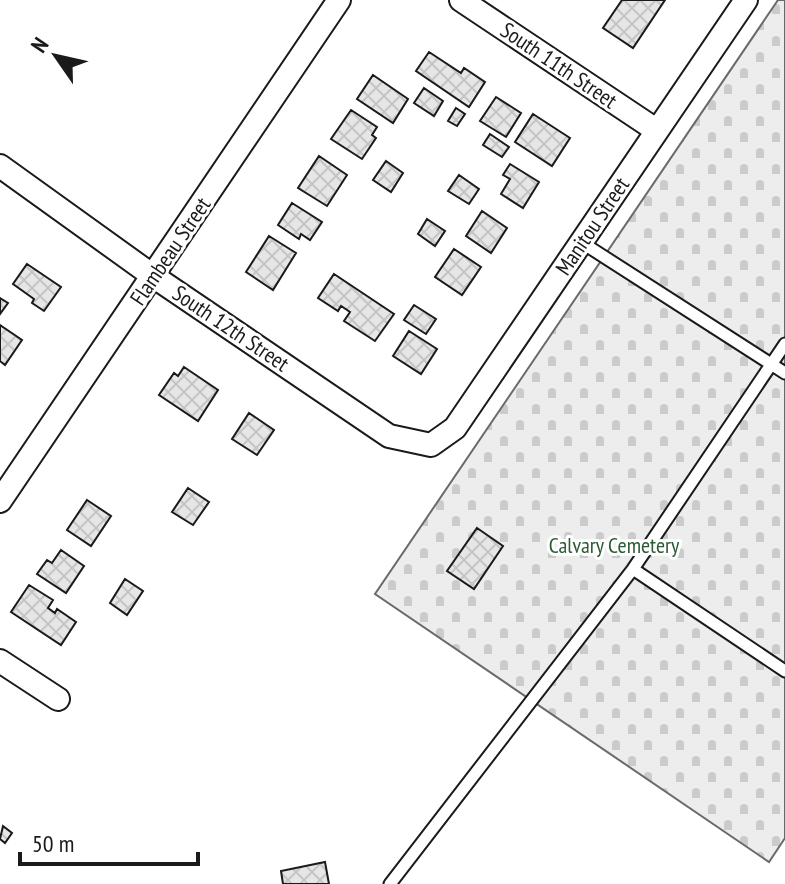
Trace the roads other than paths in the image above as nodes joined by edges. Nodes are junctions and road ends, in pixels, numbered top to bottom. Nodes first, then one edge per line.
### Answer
1 (339, 0) edge
2 (461, 0) edge
3 (746, 0) edge
4 (656, 130) junction
5 (0, 166) edge
6 (581, 242) junction
7 (153, 276) junction
8 (785, 344) edge
9 (772, 364) junction
10 (785, 373) edge
11 (431, 445) joint
12 (0, 501) edge
13 (633, 569) junction
14 (0, 661) edge
15 (785, 671) edge
16 (58, 699) dead end
17 (390, 884) edge

1 - 7 street, Flambeau Street
2 - 4 street, South 11th Street
3 - 4 street, Manitou Street
4 - 6 street, Manitou Street
5 - 7 street, South 12th Street
6 - 9 lane
6 - 11 street, Manitou Street
7 - 11 street, South 12th Street
7 - 12 street, Flambeau Street
8 - 9 lane
9 - 10 lane
9 - 13 lane
13 - 15 lane
13 - 17 lane
14 - 16 street

